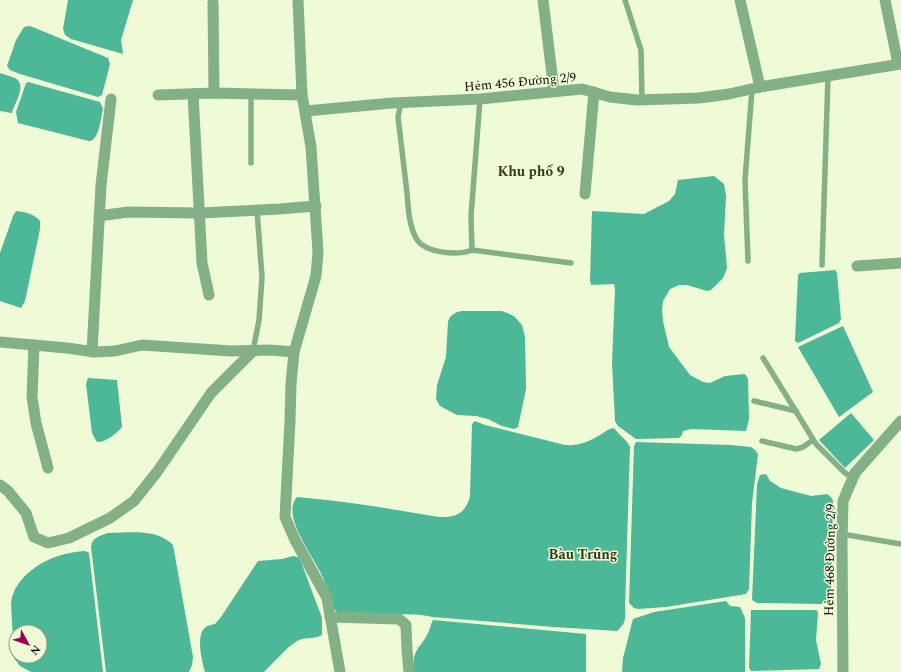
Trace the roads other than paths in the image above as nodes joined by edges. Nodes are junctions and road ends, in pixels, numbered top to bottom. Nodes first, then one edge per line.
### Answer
1 (298, 0) edge
2 (543, 0) edge
3 (625, 0) edge
4 (740, 0) edge
5 (885, 0) edge
6 (213, 3) dead end
7 (899, 64) edge
8 (828, 76) junction
9 (756, 88) junction
10 (554, 91) junction
11 (594, 92) junction
12 (214, 93) junction
13 (193, 94) junction
14 (251, 94) junction
15 (158, 95) dead end
16 (302, 95) junction
17 (112, 99) dead end
18 (480, 99) junction
19 (642, 100) junction
20 (401, 103) junction
21 (306, 111) junction
22 (251, 163) dead end
23 (585, 194) dead end
24 (316, 206) junction
25 (257, 210) junction
26 (200, 213) junction
27 (99, 216) junction
28 (472, 250) junction
29 (748, 261) dead end
30 (571, 263) dead end
31 (901, 263) edge
32 (822, 265) dead end
33 (857, 266) dead end
34 (209, 295) dead end
35 (0, 342) edge
36 (34, 345) junction
37 (253, 350) junction
38 (92, 352) junction
39 (294, 352) junction
40 (763, 358) dead end
41 (754, 401) dead end
42 (796, 411) junction
43 (901, 421) edge
44 (813, 440) junction
45 (762, 441) dead end
46 (48, 468) dead end
47 (852, 478) junction
48 (0, 485) edge
49 (842, 534) junction
50 (901, 544) edge
51 (330, 617) junction
52 (340, 672) edge
53 (409, 672) edge
54 (843, 672) edge

1 - 16 street
2 - 10 street
3 - 19 lane
4 - 9 street
5 - 7 street
6 - 12 street
7 - 8 street, Hẻm 456 Đường 2/9
8 - 9 street, Hẻm 456 Đường 2/9
8 - 32 lane
9 - 19 street, Hẻm 456 Đường 2/9
9 - 29 lane
10 - 11 street, Hẻm 456 Đường 2/9
10 - 18 street, Hẻm 456 Đường 2/9
11 - 19 street, Hẻm 456 Đường 2/9
11 - 23 street
12 - 13 street
12 - 14 street
13 - 15 street
13 - 26 street
14 - 16 street
14 - 22 lane
16 - 21 street
17 - 27 street
18 - 20 street, Hẻm 456 Đường 2/9
18 - 28 lane
20 - 21 street, Hẻm 456 Đường 2/9
20 - 28 lane
21 - 24 street
24 - 25 street
24 - 39 street
25 - 26 street
25 - 37 lane
26 - 27 street
26 - 34 street
27 - 38 street
28 - 30 lane
31 - 33 street
35 - 36 street
36 - 38 street
36 - 46 street
37 - 38 street
37 - 39 street
37 - 48 street
39 - 51 street
40 - 42 lane
41 - 42 lane
42 - 44 lane
43 - 47 street, Hẻm 468 Đường 2/9
44 - 45 lane
44 - 47 lane
47 - 49 street, Hẻm 468 Đường 2/9
49 - 50 lane
49 - 54 street, Hẻm 468 Đường 2/9
51 - 52 street
51 - 53 street

